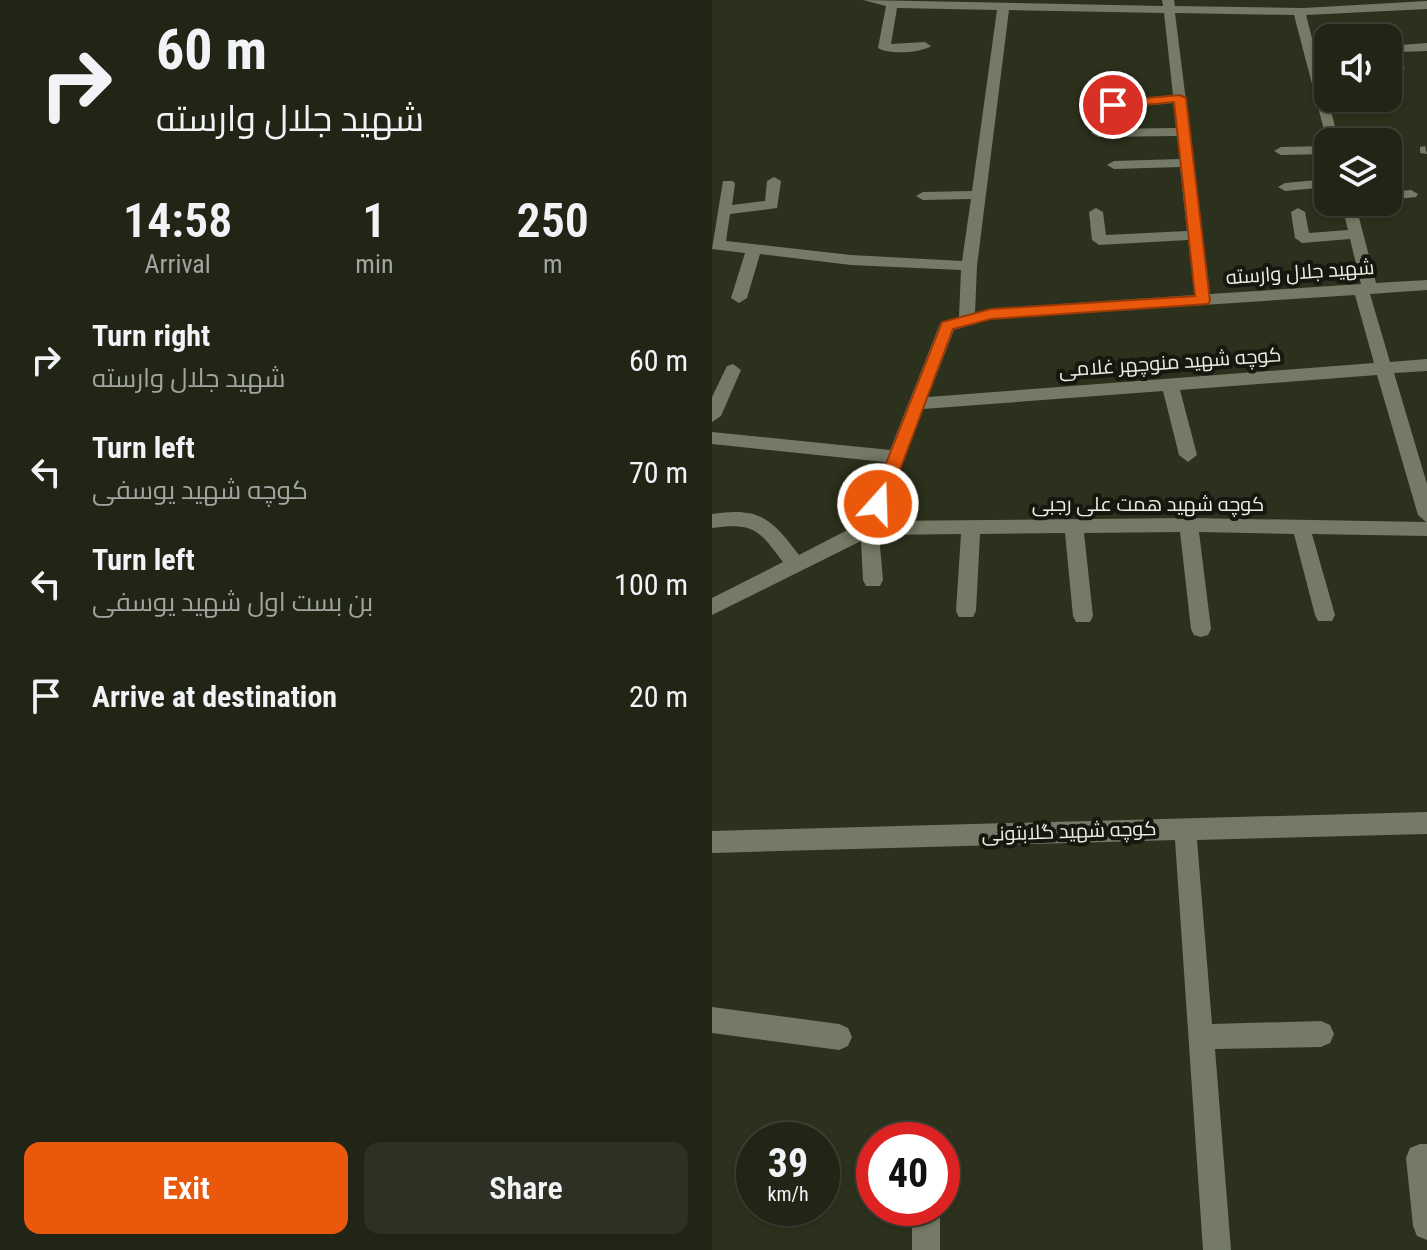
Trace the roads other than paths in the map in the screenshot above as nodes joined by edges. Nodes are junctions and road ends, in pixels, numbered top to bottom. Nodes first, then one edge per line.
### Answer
1 (869, 0) edge
2 (892, 4) junction
3 (1169, 5) edge
4 (1426, 6) edge
5 (1003, 7) junction
6 (1299, 12) junction
7 (925, 46) dead end
8 (1427, 47) edge
9 (1402, 48) edge
10 (1180, 98) junction
11 (1113, 105) dead end
12 (1328, 128) edge
13 (1184, 132) junction
14 (1098, 133) dead end
15 (1314, 150) edge
16 (1281, 151) dead end
17 (1187, 163) junction
18 (1114, 165) dead end
19 (774, 181) dead end
20 (728, 184) dead end
21 (1314, 184) edge
22 (1285, 187) dead end
23 (1411, 194) dead end
24 (978, 195) junction
25 (1402, 195) edge
26 (923, 196) dead end
27 (724, 210) junction
28 (1096, 212) dead end
29 (1298, 212) dead end
30 (1352, 216) edge
31 (1356, 234) junction
32 (1195, 235) junction
33 (715, 244) edge
34 (754, 249) junction
35 (969, 266) junction
36 (1427, 285) edge
37 (1366, 289) junction
38 (739, 298) dead end
39 (1203, 301) junction
40 (967, 321) junction
41 (1427, 365) edge
42 (1384, 368) junction
43 (733, 370) dead end
44 (1170, 385) junction
45 (916, 404) junction
46 (712, 416) edge
47 (712, 438) edge
48 (1188, 455) dead end
49 (896, 457) junction
50 (1427, 515) edge
51 (712, 521) edge
52 (1189, 525) junction
53 (1074, 526) junction
54 (971, 527) junction
55 (1301, 527) junction
56 (869, 528) junction
57 (1427, 529) edge
58 (795, 564) junction
59 (873, 580) dead end
60 (712, 607) edge
61 (966, 611) dead end
62 (1325, 615) dead end
63 (1083, 616) dead end
64 (1201, 629) dead end
65 (1427, 823) edge
66 (1185, 828) junction
67 (712, 842) edge
68 (712, 1020) edge
69 (1321, 1034) dead end
70 (839, 1037) dead end
71 (1201, 1037) junction
72 (1427, 1158) edge
73 (926, 1226) edge
74 (1427, 1226) edge
75 (926, 1250) edge
76 (1217, 1250) edge

1 - 2 street
2 - 5 street
2 - 7 street
3 - 5 street
3 - 6 street
3 - 10 street
4 - 6 street
5 - 24 street
6 - 12 street
8 - 9 street
10 - 11 street
10 - 13 street
13 - 14 street
13 - 17 street
15 - 16 street
17 - 18 street
17 - 32 street
19 - 27 street
20 - 27 street
21 - 22 street
23 - 25 street
24 - 26 street
24 - 35 street
27 - 33 street
28 - 32 street
29 - 31 street
30 - 31 street
31 - 37 street
32 - 39 street
33 - 34 street
34 - 35 street
34 - 38 street
35 - 40 street
36 - 37 street, شهید جلال وارسته
37 - 39 street, شهید جلال وارسته
37 - 42 street
39 - 40 street, شهید جلال وارسته
40 - 45 street, شهید جلال وارسته
41 - 42 street, کوچه شهید منوچهر غلامی
42 - 44 street, کوچه شهید منوچهر غلامی
42 - 50 street
43 - 46 street
44 - 45 street, کوچه شهید منوچهر غلامی
44 - 48 street
45 - 49 street, شهید جلال وارسته
47 - 49 street
49 - 56 street, شهید جلال وارسته
51 - 58 street
52 - 53 street, کوچه شهید همت علی رجبی
52 - 55 street, کوچه شهید همت علی رجبی
52 - 64 street
53 - 54 street, کوچه شهید همت علی رجبی
53 - 63 street
54 - 56 street, کوچه شهید همت علی رجبی
54 - 61 street
55 - 57 street, کوچه شهید همت علی رجبی
55 - 62 street
56 - 58 street
56 - 59 street
58 - 60 street
65 - 66 street, کوچه شهید گلابتونی
66 - 67 street, کوچه شهید گلابتونی
66 - 71 street
68 - 70 street
69 - 71 street
71 - 76 street
72 - 74 street
73 - 75 street

